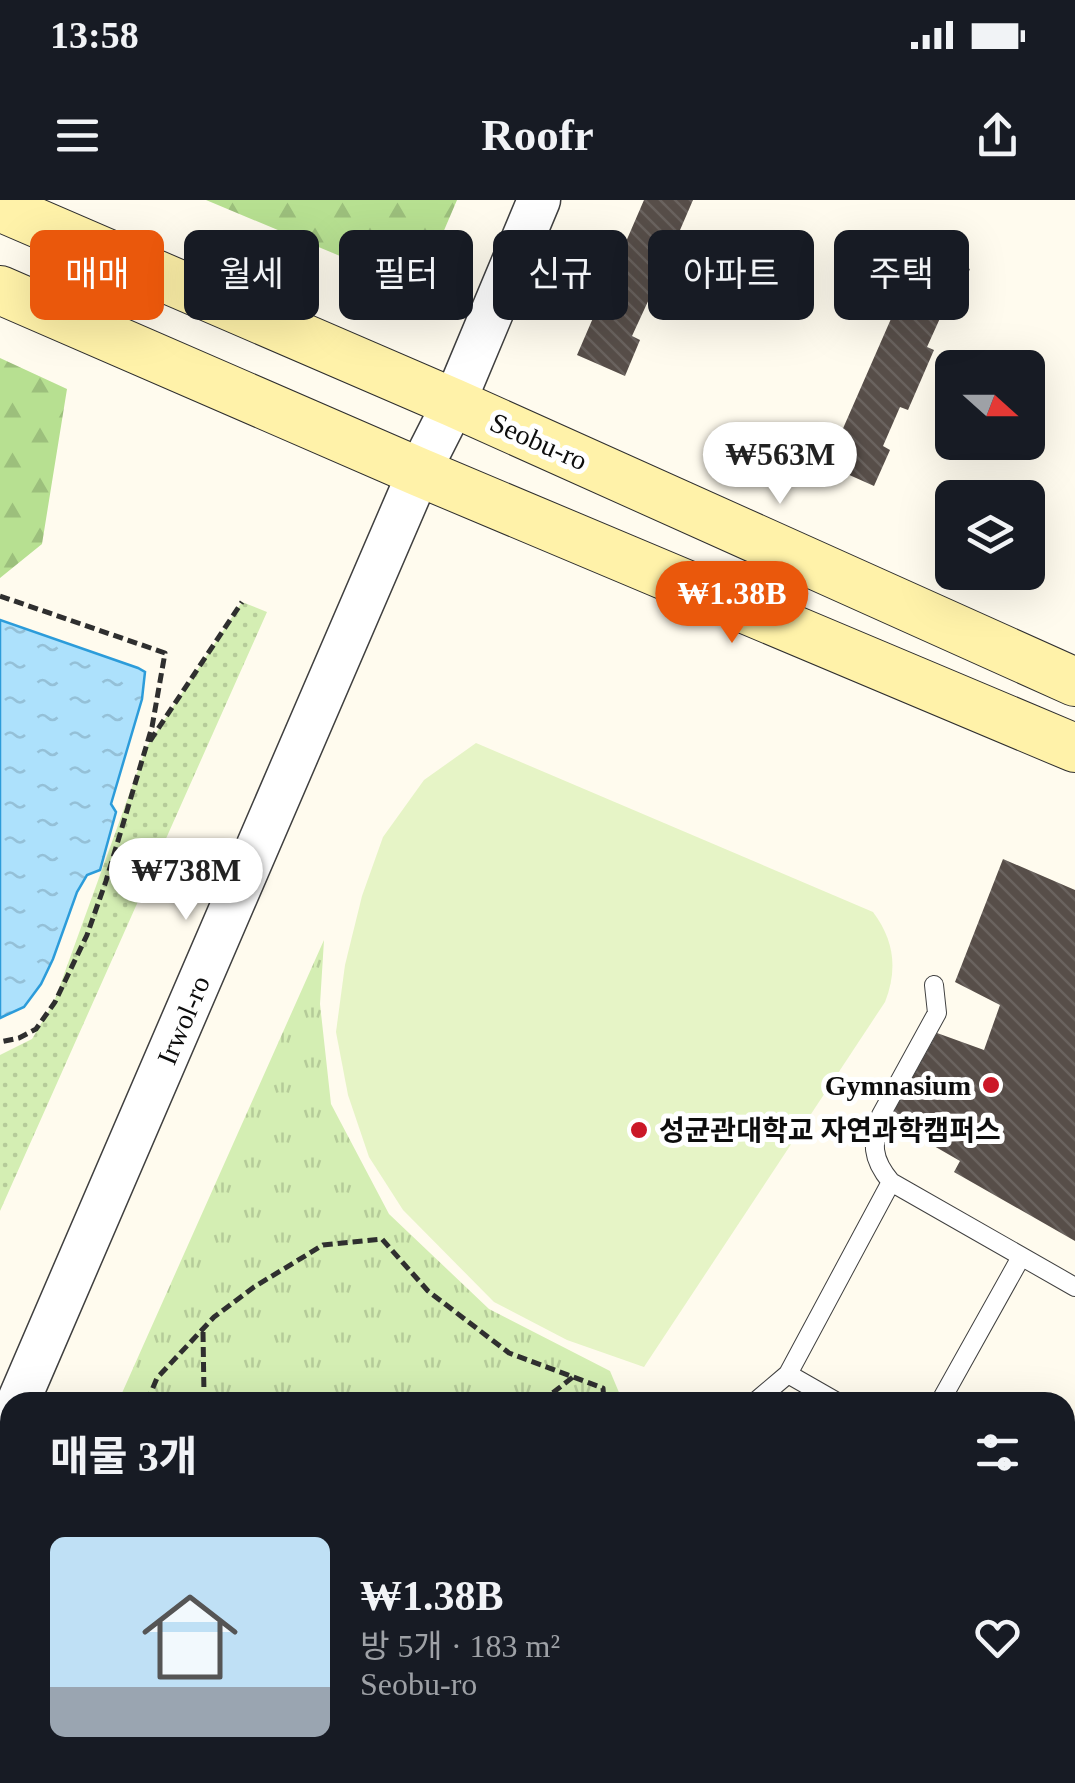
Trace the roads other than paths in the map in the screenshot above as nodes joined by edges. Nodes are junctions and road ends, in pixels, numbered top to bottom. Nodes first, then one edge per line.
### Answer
1 (538, 200) edge
2 (0, 207) edge
3 (0, 290) edge
4 (454, 403) junction
5 (419, 472) junction
6 (1075, 682) edge
7 (1075, 748) edge
8 (934, 985) dead end
9 (891, 1182) junction
10 (1021, 1257) junction
11 (1075, 1287) edge
12 (788, 1374) junction
13 (22, 1392) edge
14 (767, 1392) edge
15 (820, 1392) edge
16 (946, 1392) edge

1 - 4 street, Irwol-ro
2 - 4 main road, Seobu-ro
3 - 5 main road
4 - 5 street, Irwol-ro
4 - 6 main road, Seobu-ro
5 - 7 main road
5 - 13 street, Irwol-ro
8 - 9 lane
9 - 10 lane
9 - 12 lane
10 - 11 lane
10 - 16 lane
12 - 14 lane
12 - 15 lane

